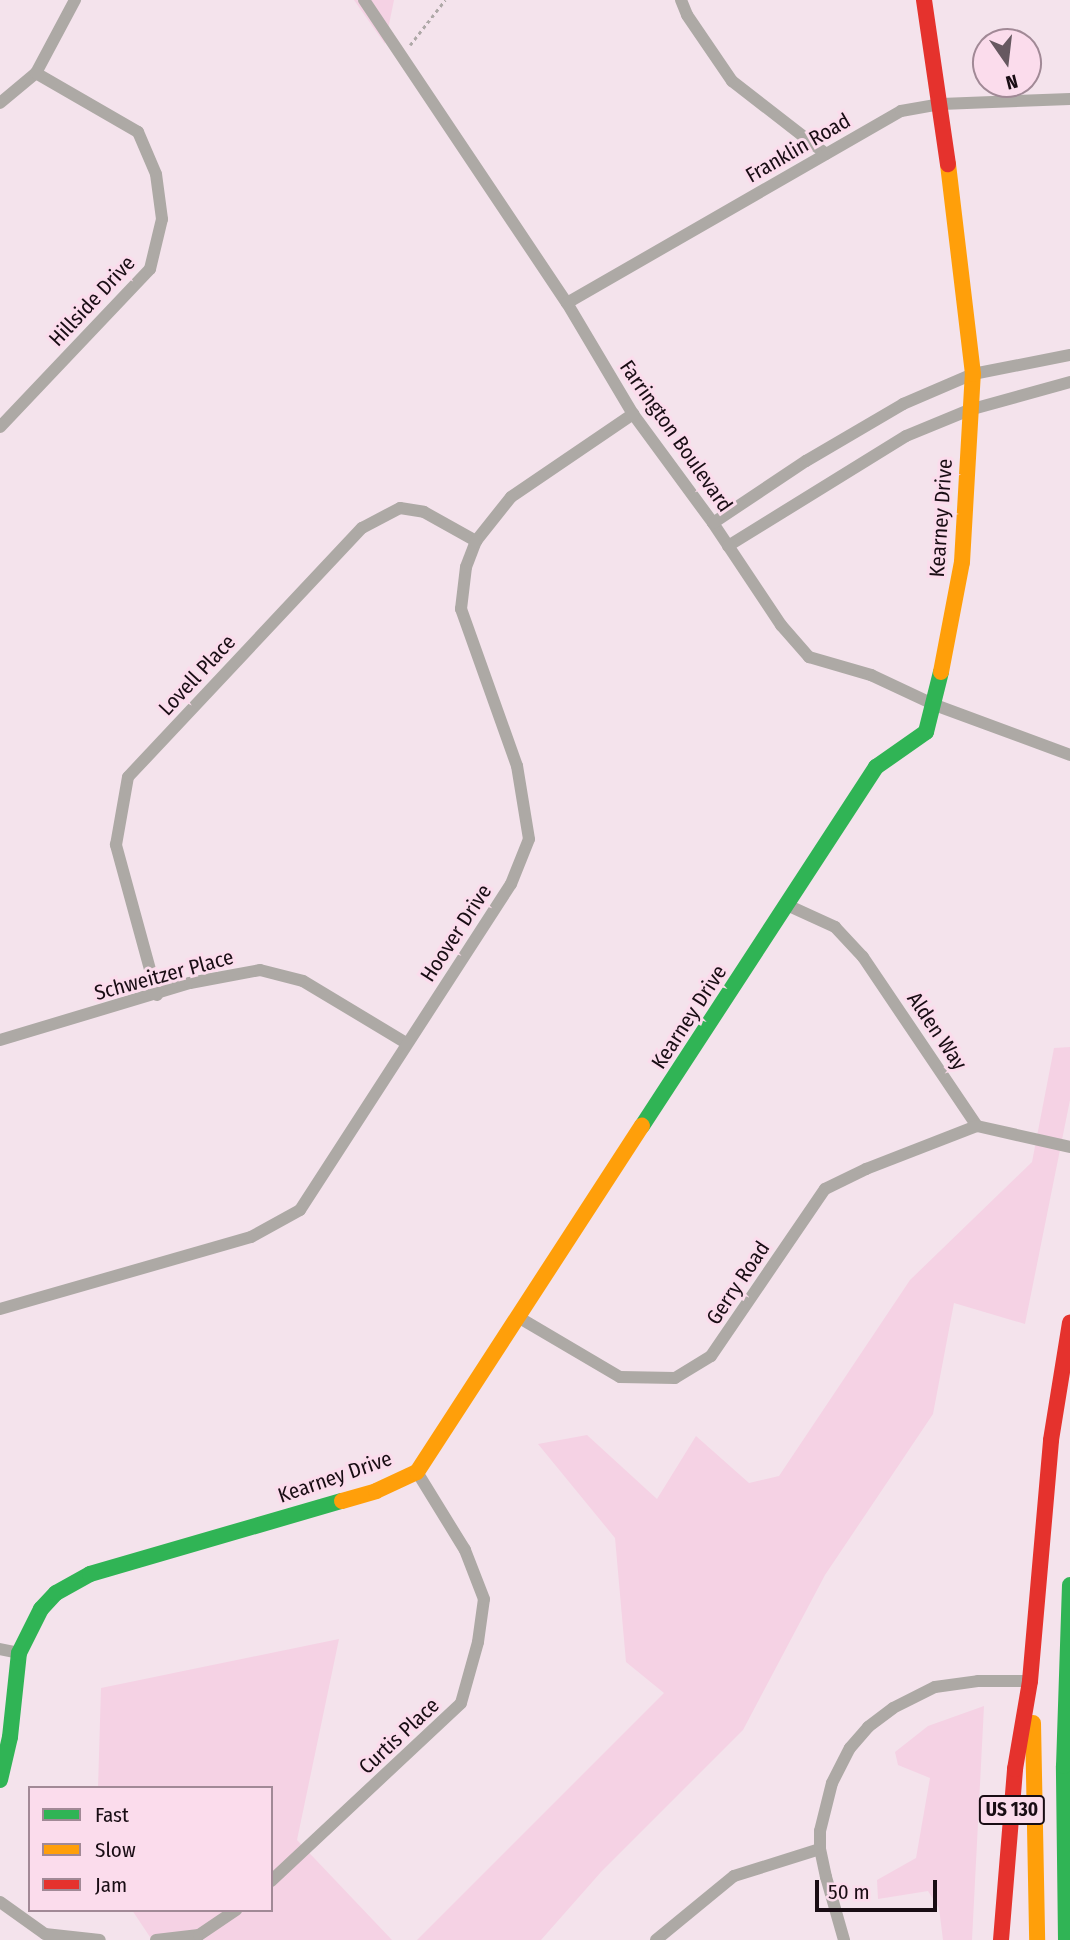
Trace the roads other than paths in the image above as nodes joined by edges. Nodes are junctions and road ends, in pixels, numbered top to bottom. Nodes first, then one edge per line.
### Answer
1 (75, 0) edge
2 (364, 0) edge
3 (681, 0) edge
4 (925, 0) edge
5 (36, 73) junction
6 (1070, 99) edge
7 (0, 103) edge
8 (941, 104) junction
9 (826, 154) junction
10 (567, 303) junction
11 (1070, 355) edge
12 (973, 374) junction
13 (1070, 382) edge
14 (969, 410) junction
15 (633, 414) junction
16 (0, 428) edge
17 (713, 523) junction
18 (476, 541) junction
19 (729, 546) junction
20 (935, 705) junction
21 (1070, 755) edge
22 (788, 905) junction
23 (157, 995) junction
24 (0, 1040) edge
25 (406, 1043) junction
26 (977, 1126) junction
27 (1070, 1147) edge
28 (0, 1309) edge
29 (518, 1317) junction
30 (1070, 1323) edge
31 (416, 1472) junction
32 (1070, 1586) edge
33 (0, 1649) edge
34 (19, 1653) junction
35 (1030, 1681) junction
36 (0, 1780) edge
37 (820, 1849) junction
38 (273, 1879) edge
39 (0, 1902) edge
40 (233, 1912) edge
41 (100, 1940) edge
42 (156, 1940) edge
43 (656, 1940) edge
44 (844, 1940) edge
45 (1001, 1940) edge
46 (1037, 1940) edge
47 (1066, 1940) edge

1 - 5 street
2 - 10 street, Farrington Boulevard
3 - 9 street
4 - 8 main road, Kearney Drive
5 - 7 street
5 - 16 street, Hillside Drive
6 - 8 street, Franklin Road
8 - 9 street, Franklin Road
8 - 12 main road, Kearney Drive
9 - 10 street, Franklin Road
10 - 15 street, Farrington Boulevard
11 - 12 street
12 - 14 main road, Kearney Drive
12 - 17 street
13 - 14 street
14 - 19 street
14 - 20 main road, Kearney Drive
15 - 17 street, Farrington Boulevard
15 - 18 street, Hoover Drive
17 - 19 street, Farrington Boulevard
18 - 23 street, Lovell Place
18 - 25 street, Hoover Drive
19 - 20 street, Farrington Boulevard
20 - 21 street, Farrington Boulevard
20 - 22 main road, Kearney Drive
22 - 26 street, Alden Way
22 - 29 main road, Kearney Drive
23 - 24 street, Schweitzer Place
23 - 25 street, Schweitzer Place
25 - 28 street, Hoover Drive
26 - 27 street
26 - 29 street, Gerry Road
29 - 31 main road, Kearney Drive
30 - 35 main road, US 130
31 - 34 main road, Kearney Drive
31 - 38 street, Curtis Place
32 - 47 main road
33 - 34 street
34 - 36 main road, Kearney Drive
35 - 37 street
35 - 45 main road, US 130
35 - 46 main road
37 - 43 street
37 - 44 street
39 - 41 street
40 - 42 street

